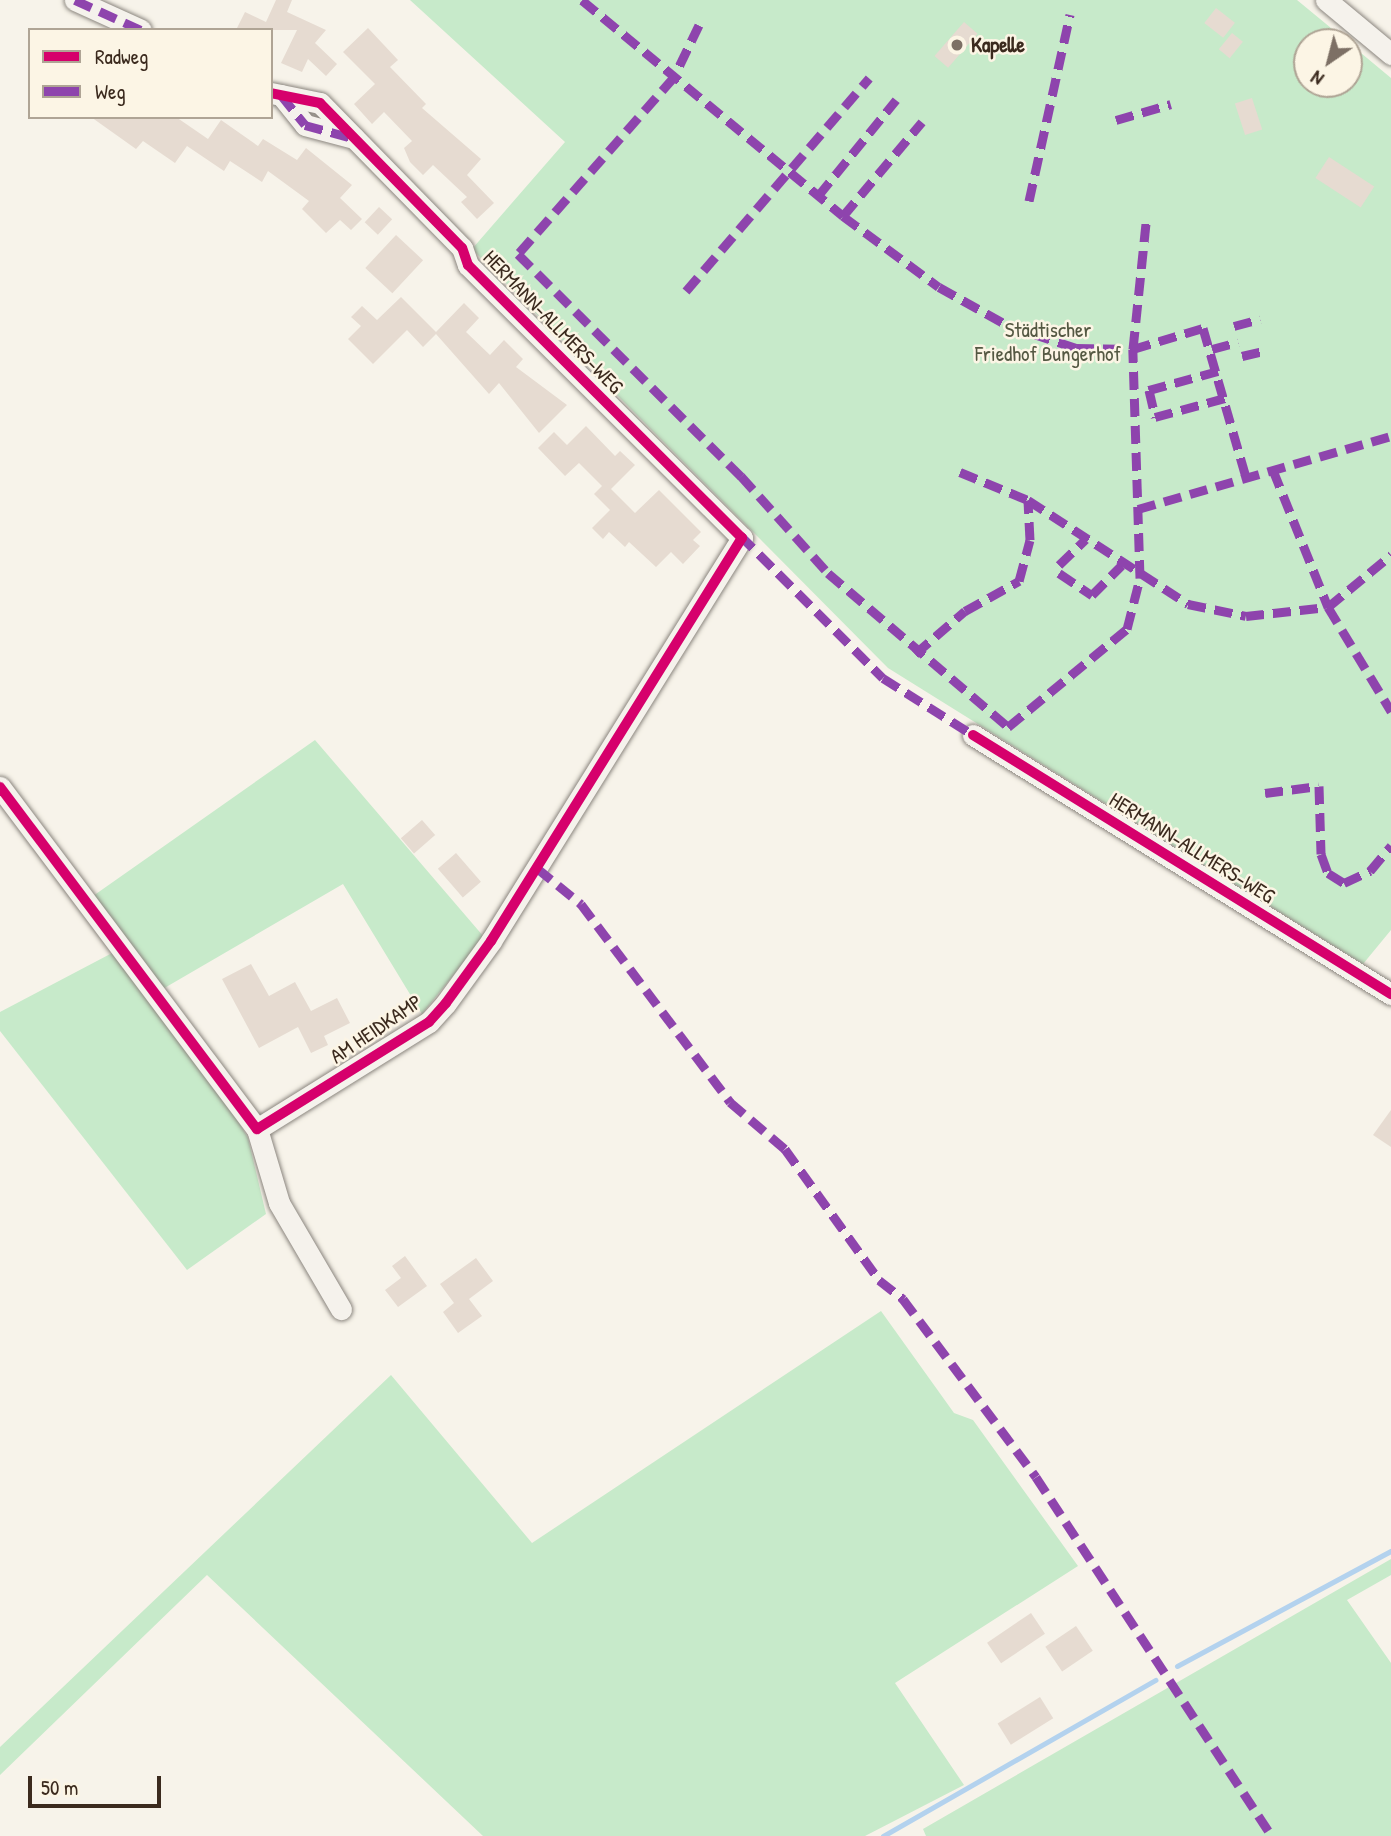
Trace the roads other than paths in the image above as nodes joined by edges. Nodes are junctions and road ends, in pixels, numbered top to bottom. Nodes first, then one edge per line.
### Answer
1 (75, 0) edge
2 (1326, 0) edge
3 (137, 28) edge
4 (1391, 54) edge
5 (276, 94) edge
6 (742, 538) joint
7 (973, 735) dead end
8 (0, 787) edge
9 (1391, 994) edge
10 (257, 1129) junction
11 (341, 1309) dead end

1 - 3 street
2 - 4 street
5 - 6 street, HERMANN-ALLMERS-WEG
6 - 10 street, AM HEIDKAMP
7 - 9 street, HERMANN-ALLMERS-WEG
8 - 10 street
10 - 11 street

